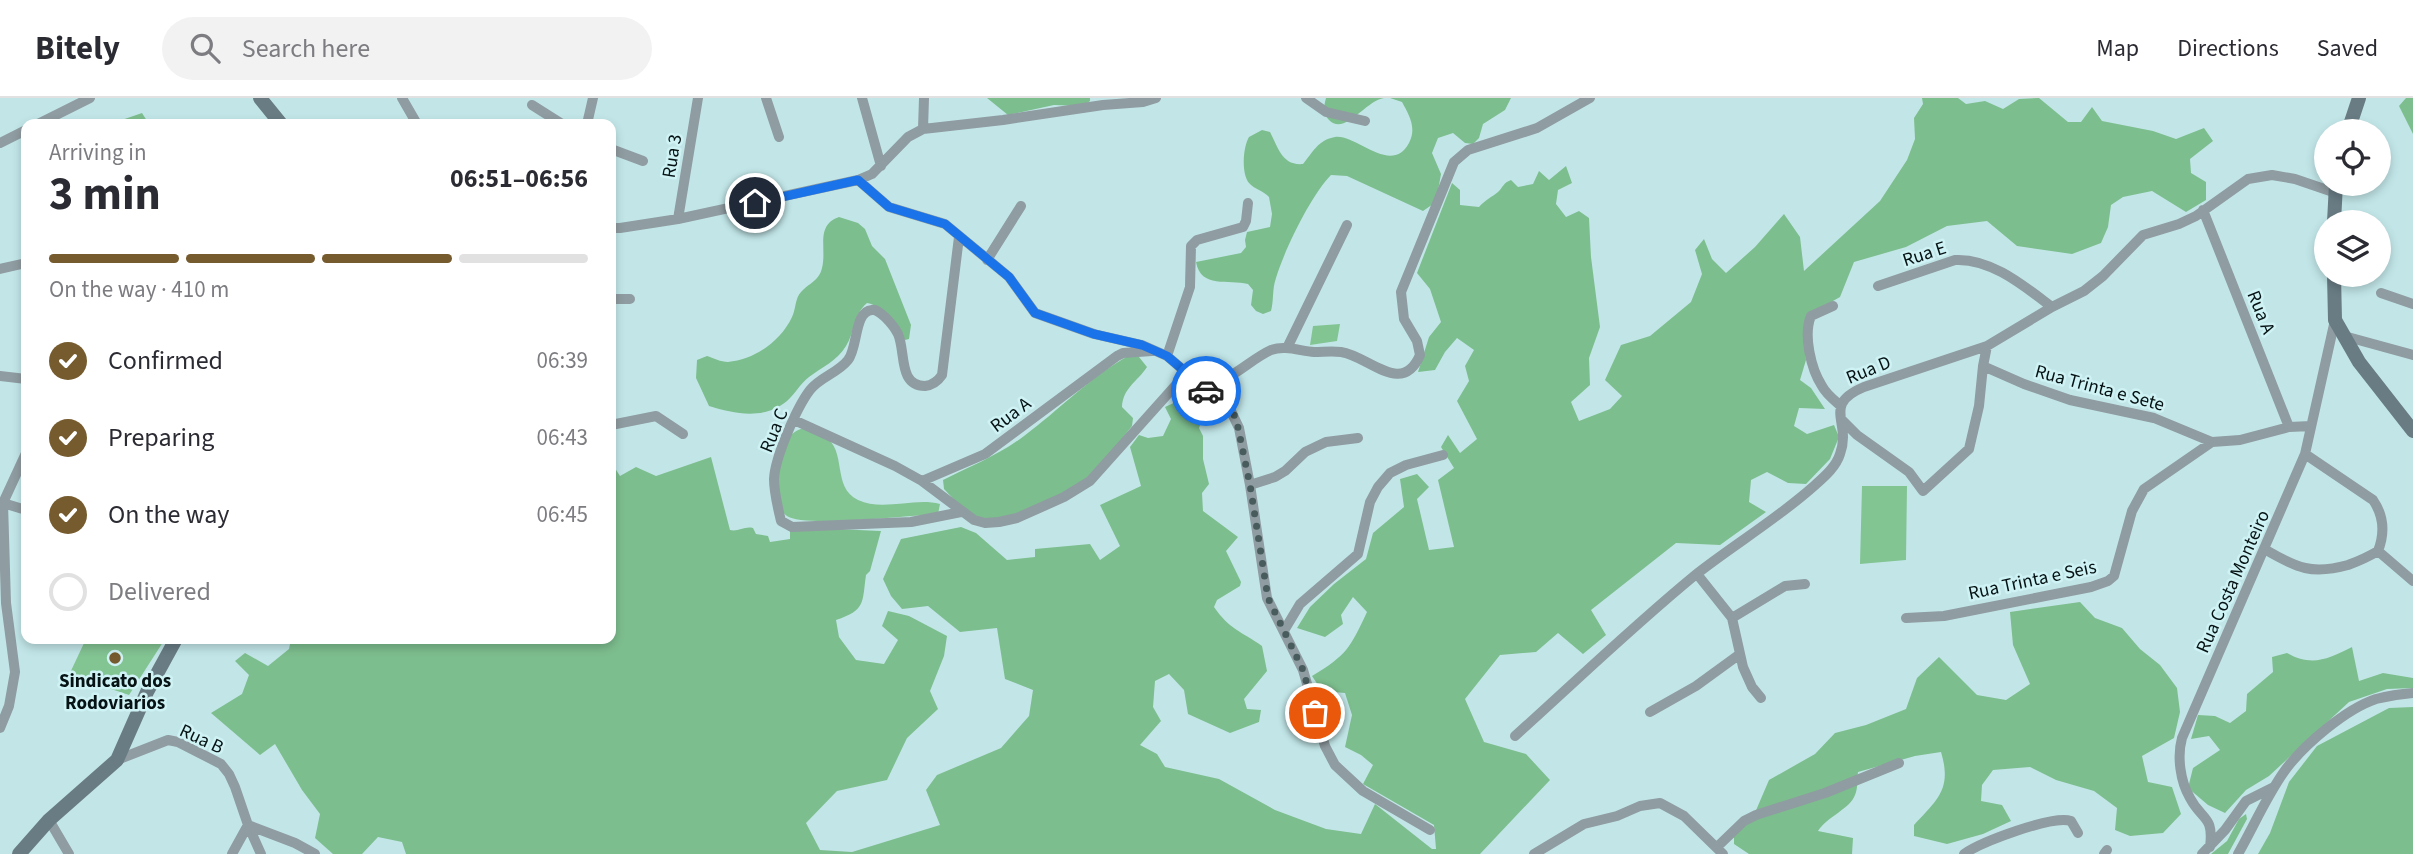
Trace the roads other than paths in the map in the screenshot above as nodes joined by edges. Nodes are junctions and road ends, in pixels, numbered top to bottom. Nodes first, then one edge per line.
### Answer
1 (90, 98) edge
2 (260, 98) edge
3 (402, 98) edge
4 (593, 98) edge
5 (698, 98) edge
6 (766, 98) edge
7 (862, 98) edge
8 (924, 98) edge
9 (1156, 98) edge
10 (1306, 98) edge
11 (1590, 98) edge
12 (2359, 98) edge
13 (1102, 101) edge
14 (532, 106) dead end
15 (48, 119) edge
16 (277, 119) edge
17 (415, 119) edge
18 (554, 119) edge
19 (587, 119) edge
20 (2352, 119) edge
21 (1365, 121) dead end
22 (922, 129) junction
23 (21, 133) edge
24 (779, 137) dead end
25 (0, 144) edge
26 (616, 151) edge
27 (643, 161) dead end
28 (881, 166) junction
29 (858, 180) junction
30 (2314, 183) edge
31 (1248, 203) dead end
32 (1021, 206) dead end
33 (2203, 210) junction
34 (678, 219) junction
35 (1348, 225) dead end
36 (616, 228) edge
37 (959, 237) junction
38 (988, 260) junction
39 (21, 264) edge
40 (0, 269) edge
41 (1878, 286) dead end
42 (2334, 287) edge
43 (2381, 293) dead end
44 (616, 299) edge
45 (630, 299) dead end
46 (2413, 304) edge
47 (1833, 306) dead end
48 (2052, 307) junction
49 (2335, 320) junction
50 (2344, 336) junction
51 (1987, 346) junction
52 (1287, 348) junction
53 (1155, 351) junction
54 (2413, 355) edge
55 (1167, 356) junction
56 (1983, 366) junction
57 (1182, 373) junction
58 (0, 376) edge
59 (21, 378) edge
60 (1841, 406) junction
61 (1841, 419) junction
62 (794, 420) junction
63 (616, 424) edge
64 (2311, 426) junction
65 (2289, 427) junction
66 (2413, 431) edge
67 (683, 434) dead end
68 (1358, 438) dead end
69 (2212, 442) junction
70 (2305, 454) junction
71 (1443, 455) dead end
72 (21, 464) edge
73 (922, 481) junction
74 (1250, 485) junction
75 (3, 503) junction
76 (21, 508) edge
77 (961, 512) junction
78 (2266, 550) junction
79 (2378, 551) junction
80 (1697, 574) junction
81 (2413, 581) edge
82 (1805, 584) dead end
83 (1732, 618) junction
84 (1906, 618) dead end
85 (1285, 629) junction
86 (173, 644) edge
87 (1740, 654) junction
88 (2413, 693) edge
89 (1761, 698) dead end
90 (1650, 712) dead end
91 (0, 728) edge
92 (1514, 736) dead end
93 (117, 760) junction
94 (1899, 763) dead end
95 (2274, 787) junction
96 (49, 820) junction
97 (248, 825) junction
98 (1430, 830) dead end
99 (2078, 833) dead end
100 (2206, 850) edge
101 (1720, 851) edge
102 (1968, 853) edge
103 (19, 854) edge
104 (69, 854) edge
105 (232, 854) edge
106 (261, 854) edge
107 (315, 854) edge
108 (1534, 854) edge
109 (2238, 854) edge

1 - 15 street
2 - 16 street
3 - 17 street
4 - 19 street
5 - 34 street, Rua 3
6 - 24 street
7 - 28 street
8 - 22 street
9 - 13 street
10 - 21 street
11 - 52 street
12 - 20 street
13 - 22 street
14 - 18 street
22 - 28 street
23 - 25 street
26 - 27 street
28 - 29 street
29 - 34 street
29 - 37 street
30 - 33 street, Rua D
31 - 55 street
32 - 38 street
33 - 48 street, Rua D
33 - 65 street, Rua A
34 - 36 street
35 - 52 street
37 - 38 street
37 - 62 street, Rua C
38 - 53 street
39 - 40 street
41 - 48 street, Rua E
42 - 49 street
43 - 46 street
44 - 45 street
47 - 60 street
48 - 51 street, Rua D
49 - 50 street
49 - 64 street, Rua Costa Monteiro
50 - 54 street
50 - 66 street
51 - 56 street
51 - 60 street, Rua D
52 - 57 street
53 - 55 street
53 - 73 street, Rua A
55 - 57 street
56 - 61 street
56 - 69 street, Rua Trinta e Sete
57 - 74 street
57 - 77 street
58 - 59 street
60 - 61 street, Rua D
61 - 80 street, Rua D
62 - 73 street
62 - 77 street, Rua C
63 - 67 street
64 - 65 street, Rua Trinta e Sete
64 - 70 street, Rua Costa Monteiro
65 - 69 street, Rua Trinta e Sete
68 - 74 street
69 - 84 street, Rua Trinta e Seis
70 - 78 street, Rua Costa Monteiro
70 - 79 street
71 - 85 street
72 - 75 street
73 - 77 street
74 - 85 street
75 - 76 street
75 - 91 street
78 - 79 street
78 - 100 street, Rua Costa Monteiro
79 - 81 street
80 - 83 street
80 - 92 street, Rua D
82 - 83 street
83 - 87 street
85 - 98 street
86 - 93 street
87 - 89 street
87 - 90 street
88 - 95 street
93 - 96 street
93 - 97 street, Rua B
94 - 101 street
95 - 100 street
95 - 109 street
96 - 103 street
96 - 104 street
97 - 105 street
97 - 106 street, Rua B
97 - 107 street
99 - 102 street
101 - 108 street

